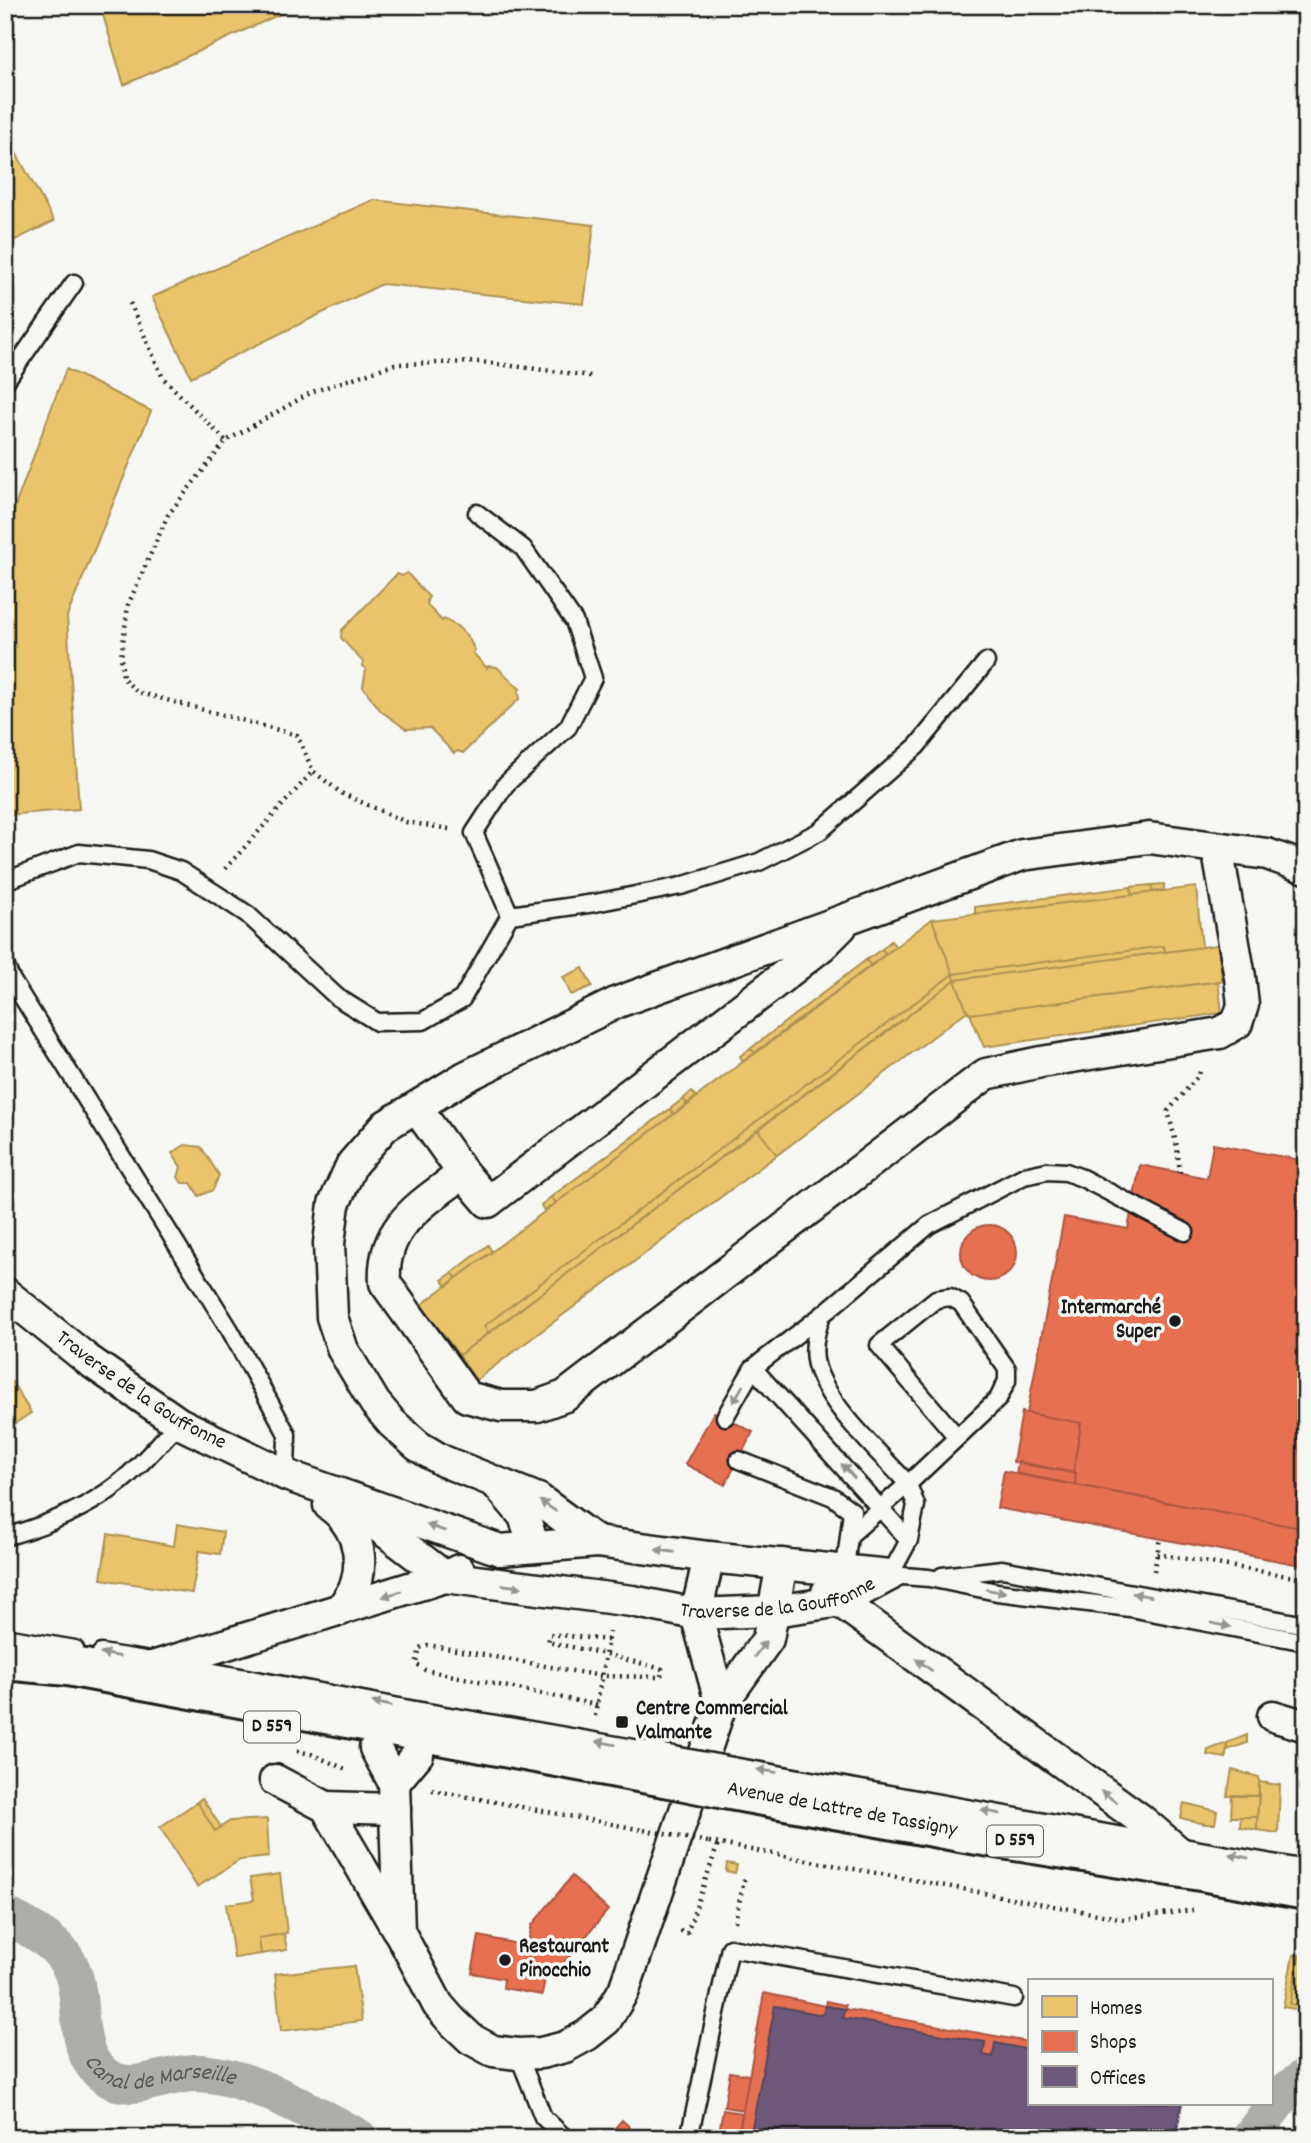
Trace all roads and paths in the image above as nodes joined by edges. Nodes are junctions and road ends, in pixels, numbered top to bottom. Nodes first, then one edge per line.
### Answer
1 (74, 283) dead end
2 (130, 303) dead end
3 (591, 376) dead end
4 (5, 382) edge
5 (226, 442) junction
6 (477, 513) dead end
7 (986, 662) dead end
8 (313, 771) junction
9 (474, 833) junction
10 (1217, 847) junction
11 (238, 856) dead end
12 (1306, 868) edge
13 (5, 881) edge
14 (510, 915) junction
15 (851, 917) junction
16 (5, 965) edge
17 (1199, 1075) dead end
18 (416, 1107) junction
19 (463, 1173) junction
20 (1180, 1173) dead end
21 (1185, 1232) dead end
22 (5, 1293) edge
23 (822, 1315) junction
24 (753, 1368) junction
25 (725, 1417) dead end
26 (179, 1423) junction
27 (957, 1437) junction
28 (738, 1460) dead end
29 (286, 1475) junction
30 (494, 1480) junction
31 (908, 1484) junction
32 (334, 1492) junction
33 (881, 1507) junction
34 (851, 1534) junction
35 (5, 1536) edge
36 (909, 1540) junction
37 (597, 1542) junction
38 (534, 1547) junction
39 (500, 1550) junction
40 (1157, 1555) dead end
41 (709, 1557) junction
42 (782, 1564) junction
43 (845, 1569) junction
44 (890, 1575) junction
45 (444, 1577) junction
46 (929, 1578) junction
47 (1306, 1580) edge
48 (842, 1601) junction
49 (341, 1610) junction
50 (774, 1611) junction
51 (696, 1614) junction
52 (1306, 1625) edge
53 (5, 1637) edge
54 (1306, 1642) edge
55 (605, 1654) junction
56 (164, 1663) junction
57 (122, 1676) junction
58 (601, 1676) junction
59 (720, 1705) junction
60 (1273, 1716) dead end
61 (1306, 1726) edge
62 (375, 1748) junction
63 (418, 1754) junction
64 (545, 1754) junction
65 (669, 1766) junction
66 (729, 1777) junction
67 (275, 1780) dead end
68 (430, 1790) dead end
69 (395, 1796) junction
70 (326, 1807) junction
71 (718, 1844) junction
72 (1171, 1844) junction
73 (1306, 1869) edge
74 (1201, 1871) junction
75 (745, 1875) dead end
76 (1306, 1890) edge
77 (1203, 1909) dead end
78 (399, 1931) junction
79 (687, 1933) dead end
80 (730, 1948) junction
81 (1014, 1998) dead end
82 (517, 2054) junction
83 (565, 2138) edge
84 (689, 2138) edge

1 - 4 lane
2 - 5 path
3 - 5 path
5 - 8 path
6 - 9 lane
7 - 14 lane
8 - 9 path
8 - 11 path
9 - 14 lane
10 - 12 street
10 - 15 street
10 - 19 street
13 - 14 lane
15 - 18 street
15 - 19 street
16 - 29 lane
17 - 20 path
18 - 19 street
18 - 30 street
21 - 23 lane
22 - 26 street, Traverse de la Gouffonne
23 - 24 lane
23 - 31 lane
24 -> 25 lane
33 -> 24 lane
26 - 29 street, Traverse de la Gouffonne
26 - 35 lane
27 - 27 lane
27 - 31 lane
28 - 34 lane
29 - 32 street, Traverse de la Gouffonne
29 - 49 street, Traverse de la Gouffonne
37 -> 30 street
30 - 38 street
31 - 33 lane
31 - 36 lane
39 -> 32 street, Traverse de la Gouffonne
32 - 45 street, Traverse de la Gouffonne
33 - 34 lane
33 - 36 lane
34 - 43 lane
36 - 44 lane
37 - 38 street, Traverse de la Gouffonne
41 -> 37 street, Traverse de la Gouffonne
38 - 39 street, Traverse de la Gouffonne
39 - 45 street
40 - 47 path
41 - 42 street, Traverse de la Gouffonne
41 - 51 street
42 - 43 street, Traverse de la Gouffonne
42 - 48 street
42 - 50 street
43 - 44 street, Traverse de la Gouffonne
44 - 46 lane
44 - 48 street, Traverse de la Gouffonne
45 -> 49 street
45 -> 51 street, Traverse de la Gouffonne
52 -> 46 lane
46 -> 54 lane
48 - 50 street, Traverse de la Gouffonne
72 -> 48 street
49 - 56 street
50 - 51 street, Traverse de la Gouffonne
59 -> 50 street
51 - 59 street
56 -> 53 lane
55 - 55 path
55 - 58 path
55 - 58 path
56 - 57 street
65 -> 56 lane
57 - 62 main road, Avenue de Lattre de Tassigny / D 559
57 - 64 main road, Avenue de Lattre de Tassigny / D 559
58 - 58 path
59 - 82 street
60 - 61 street
62 - 63 main road, Avenue de Lattre de Tassigny / D 559
62 - 69 street
63 - 64 main road, Avenue de Lattre de Tassigny / D 559
63 - 69 street
64 - 65 main road, Avenue de Lattre de Tassigny / D 559
65 - 66 main road, Avenue de Lattre de Tassigny / D 559, bridge
72 -> 66 lane
66 - 74 main road, Avenue de Lattre de Tassigny / D 559
67 - 70 street
68 - 71 path, bridge
69 - 70 street
69 - 78 street
70 - 78 street
71 - 77 path
71 - 79 path
73 -> 72 lane
72 - 74 street
74 - 76 main road, Avenue de Lattre de Tassigny / D 559
75 - 80 path
78 - 82 street
80 - 81 lane
80 - 84 lane
82 - 83 lane

